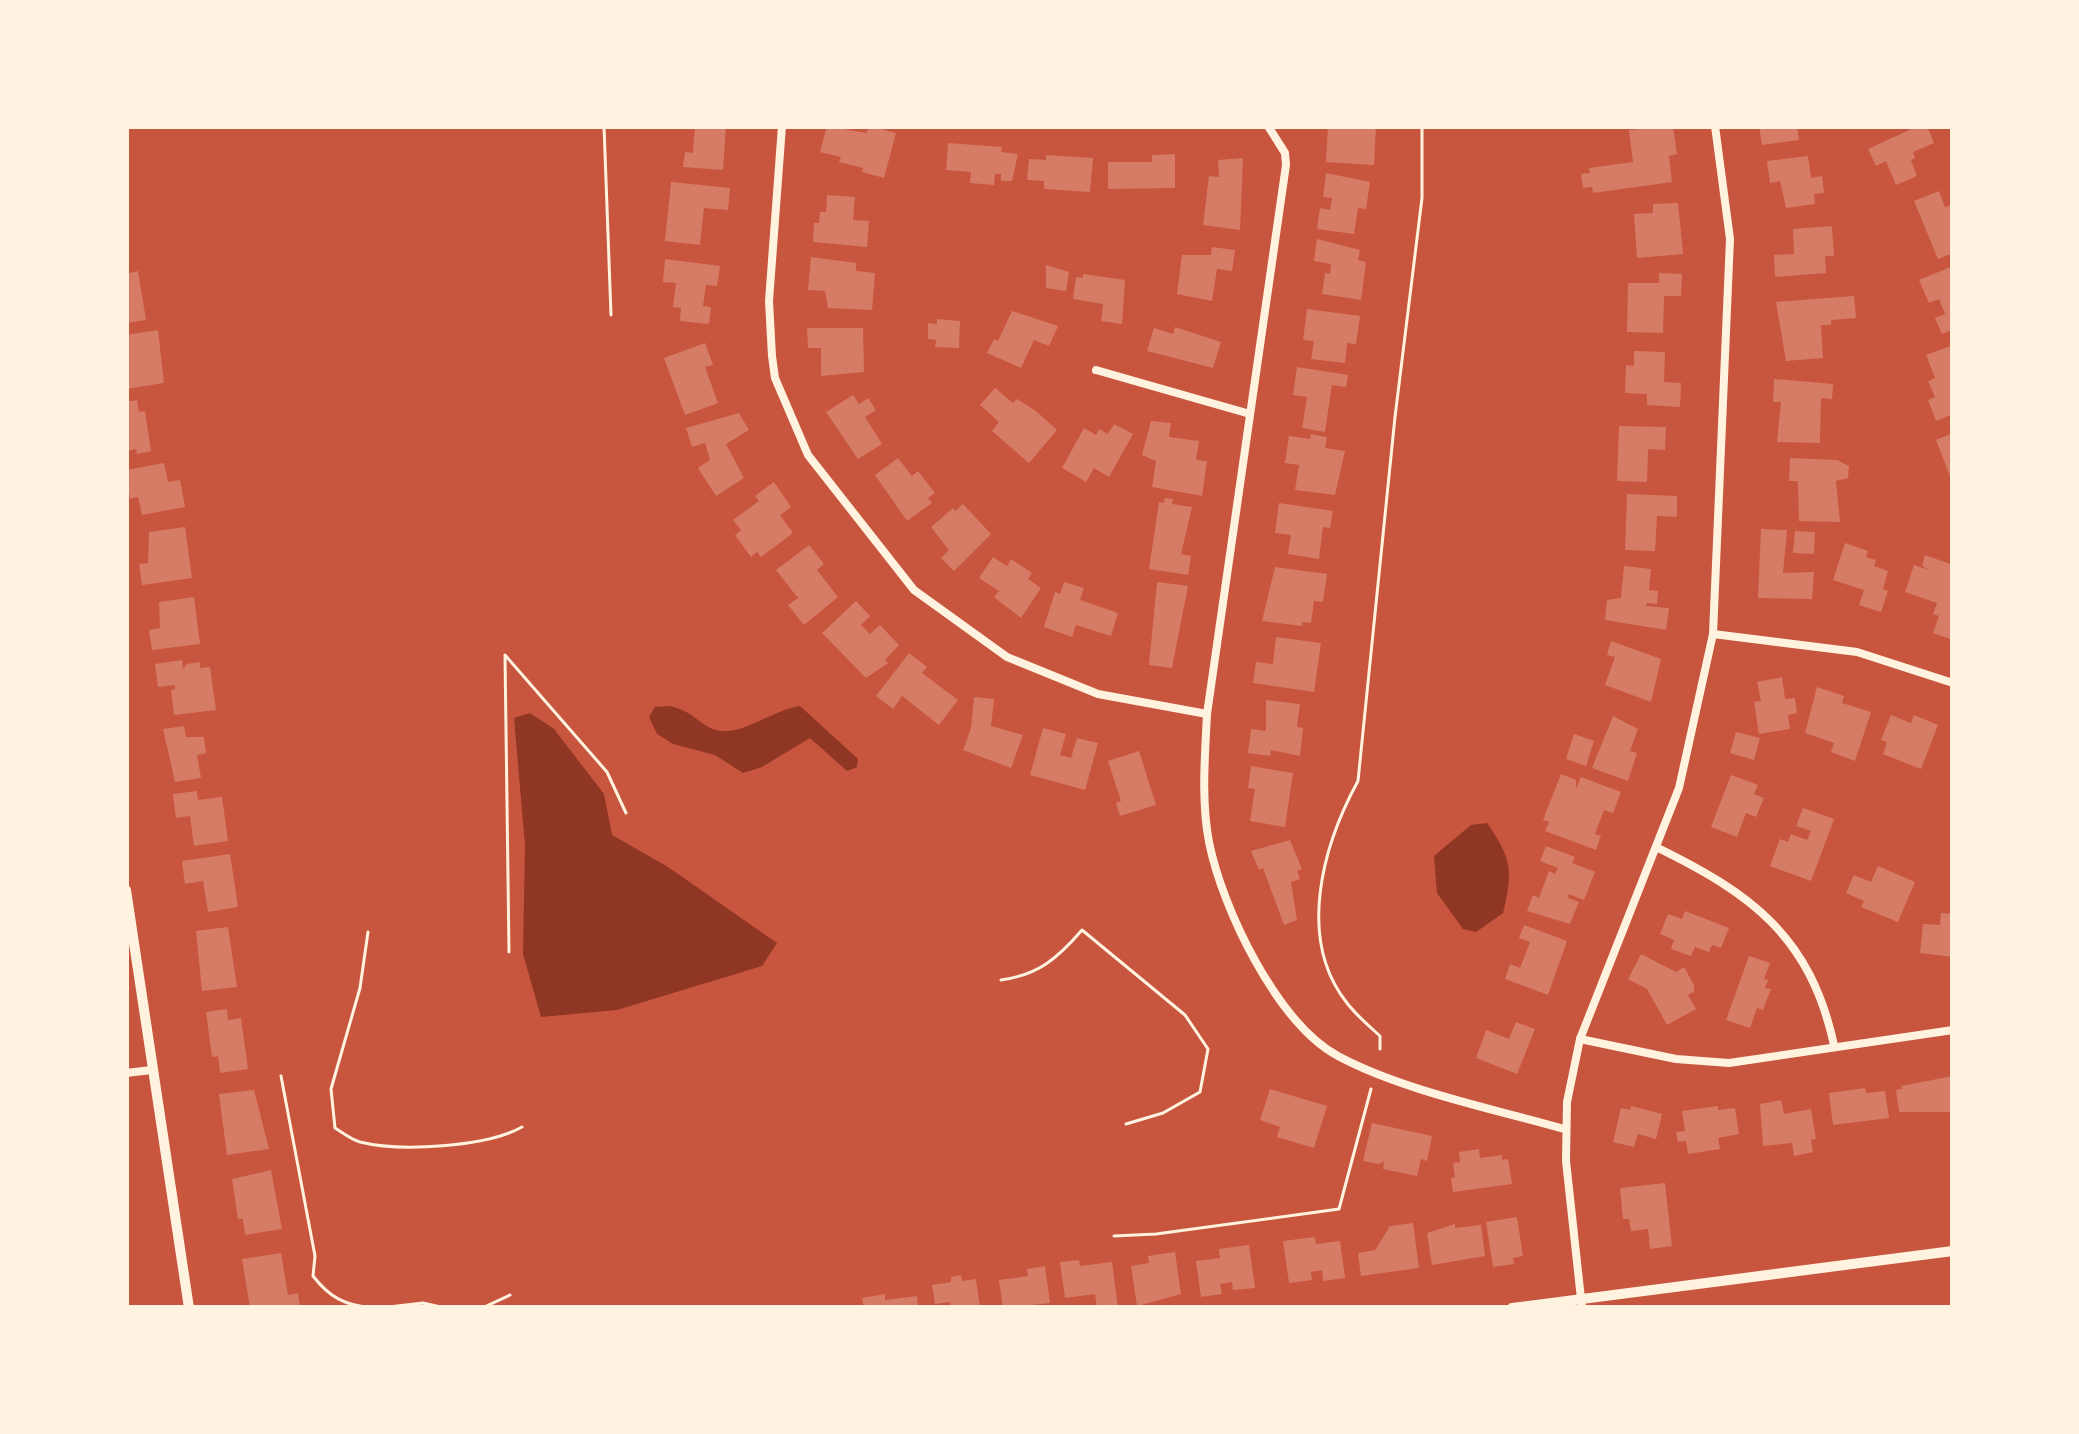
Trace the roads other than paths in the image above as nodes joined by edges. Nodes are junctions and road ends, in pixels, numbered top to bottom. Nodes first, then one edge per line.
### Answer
1 (782, 126) edge
2 (1268, 126) edge
3 (1715, 126) edge
4 (1096, 370) dead end
5 (1250, 414) junction
6 (1713, 634) junction
7 (1953, 683) edge
8 (1207, 714) junction
9 (1656, 847) junction
10 (126, 890) edge
11 (1953, 1030) edge
12 (1580, 1039) junction
13 (1834, 1046) junction
14 (152, 1070) junction
15 (126, 1073) edge
16 (1564, 1129) junction
17 (1953, 1251) edge
18 (1581, 1303) edge
19 (190, 1308) edge
20 (1512, 1308) edge

1 - 8 street
2 - 5 street
3 - 6 street
4 - 5 street
5 - 8 street
6 - 7 street
6 - 9 street
8 - 16 street
9 - 12 street
9 - 13 street
10 - 14 main road
11 - 13 street
12 - 13 street
12 - 16 street
14 - 15 street
14 - 19 main road
16 - 18 street
17 - 18 main road
18 - 20 main road

